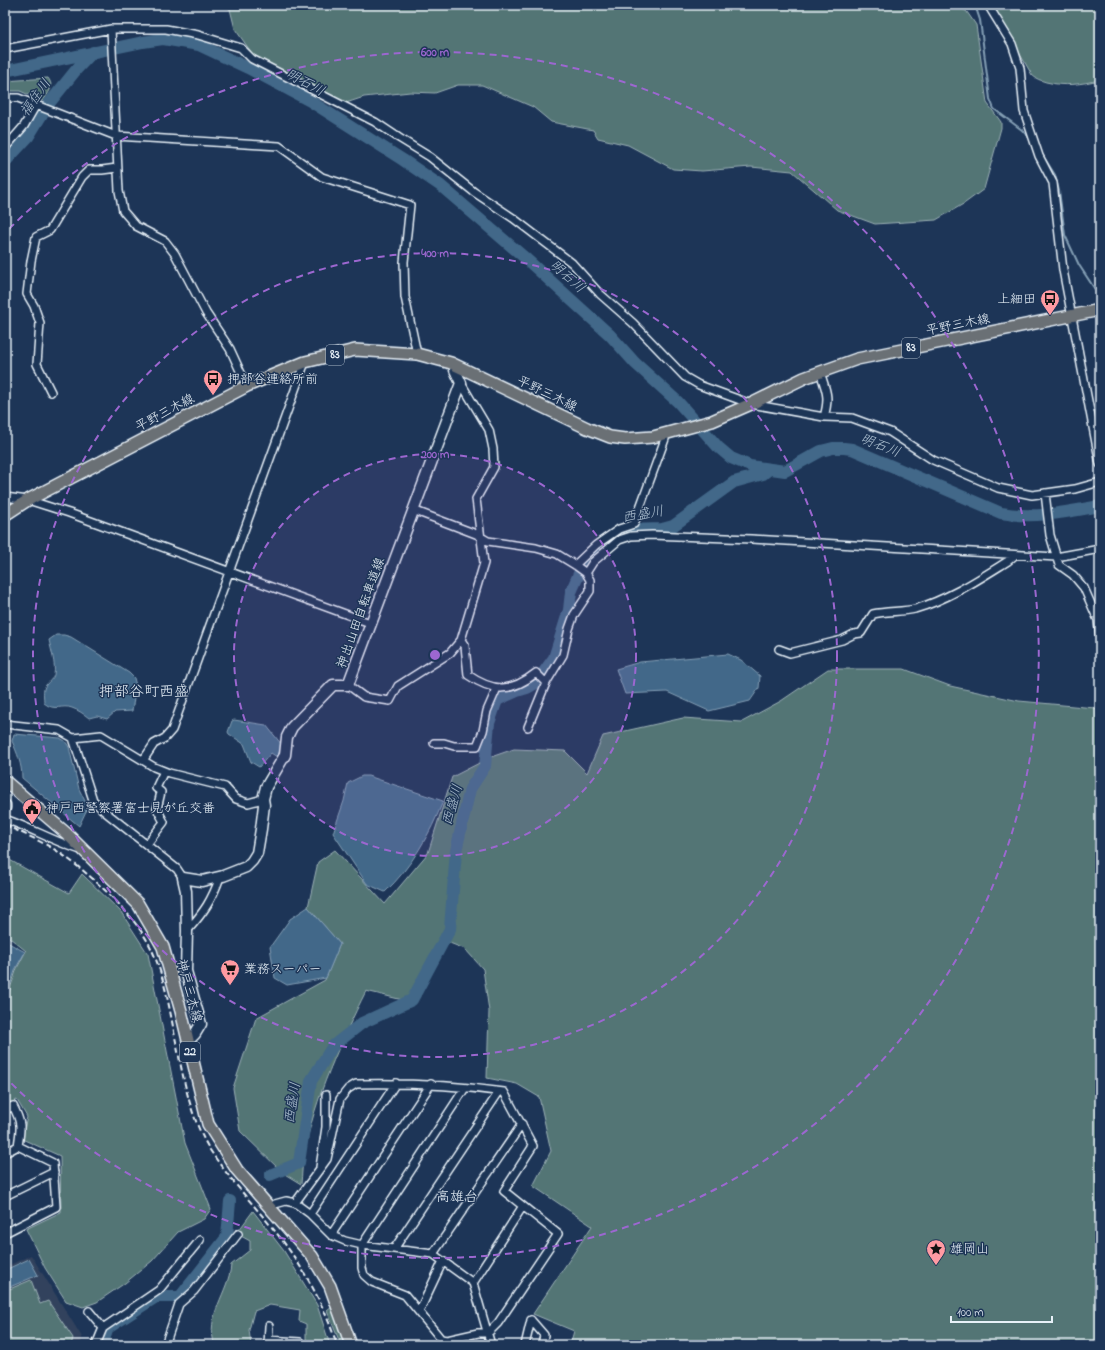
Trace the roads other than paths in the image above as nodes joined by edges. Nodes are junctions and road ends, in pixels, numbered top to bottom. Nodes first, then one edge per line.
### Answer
1 (988, 5) edge
2 (111, 29) junction
3 (5, 49) edge
4 (5, 98) edge
5 (36, 105) junction
6 (116, 136) junction
7 (5, 148) edge
8 (117, 168) junction
9 (1100, 310) edge
10 (1071, 317) junction
11 (417, 354) junction
12 (305, 362) junction
13 (453, 367) junction
14 (820, 372) junction
15 (461, 383) junction
16 (247, 386) junction
17 (51, 392) dead end
18 (751, 404) junction
19 (824, 417) junction
20 (665, 434) junction
21 (1100, 464) edge
22 (1100, 482) edge
23 (1045, 493) junction
24 (5, 497) edge
25 (28, 500) junction
26 (413, 510) junction
27 (5, 515) edge
28 (481, 537) junction
29 (1100, 549) edge
30 (1015, 555) junction
31 (1056, 557) junction
32 (575, 564) junction
33 (229, 571) junction
34 (586, 573) junction
35 (370, 623) junction
36 (1100, 639) edge
37 (461, 640) junction
38 (779, 649) dead end
39 (546, 683) junction
40 (348, 685) junction
41 (497, 688) junction
42 (5, 724) edge
43 (528, 727) dead end
44 (73, 738) junction
45 (434, 742) dead end
46 (144, 759) junction
47 (164, 771) junction
48 (5, 781) edge
49 (263, 799) junction
50 (5, 819) edge
51 (147, 844) junction
52 (85, 852) junction
53 (220, 877) junction
54 (183, 878) junction
55 (187, 931) junction
56 (190, 1039) junction
57 (396, 1083) junction
58 (431, 1084) junction
59 (465, 1088) junction
60 (499, 1092) junction
61 (326, 1095) dead end
62 (5, 1110) edge
63 (522, 1124) junction
64 (18, 1146) junction
65 (5, 1153) edge
66 (320, 1168) junction
67 (54, 1172) junction
68 (5, 1196) edge
69 (295, 1203) junction
70 (522, 1206) junction
71 (271, 1208) junction
72 (310, 1214) junction
73 (5, 1233) edge
74 (238, 1234) dead end
75 (331, 1235) junction
76 (200, 1240) dead end
77 (362, 1245) junction
78 (394, 1249) junction
79 (433, 1254) junction
80 (443, 1261) junction
81 (473, 1283) junction
82 (89, 1311) dead end
83 (419, 1312) junction
84 (269, 1326) dead end
85 (103, 1328) junction
86 (488, 1333) junction
87 (300, 1342) dead end
88 (268, 1343) edge
89 (96, 1345) edge
90 (165, 1345) edge
91 (351, 1345) edge
92 (491, 1345) edge
93 (525, 1345) edge
94 (542, 1345) edge

1 - 10 street
2 - 3 street
2 - 6 street
2 - 18 street
4 - 5 street
5 - 6 street
5 - 7 street
6 - 8 street
6 - 11 street
8 - 16 street
8 - 17 street
9 - 10 main road, 平野三木線 / 83
10 - 14 main road, 平野三木線 / 83
10 - 21 street
11 - 12 main road, 平野三木線 / 83
11 - 13 main road, 平野三木線 / 83
12 - 16 main road, 平野三木線 / 83
12 - 33 street
13 - 15 main road
13 - 20 main road, 平野三木線 / 83
14 - 18 main road, 平野三木線 / 83
14 - 19 street
15 - 26 main road, 神出山田自転車道線
15 - 28 street
16 - 25 main road, 平野三木線 / 83
18 - 19 street
18 - 20 main road, 平野三木線 / 83
19 - 23 street
20 - 32 street
22 - 23 street
23 - 31 street
24 - 25 street
25 - 27 main road, 平野三木線 / 83
25 - 33 street
26 - 28 street
26 - 35 main road, 神出山田自転車道線
28 - 32 street
28 - 37 street
29 - 31 street
30 - 31 street
30 - 34 street
30 - 38 street
31 - 36 street
32 - 34 street
33 - 35 street
33 - 46 street
34 - 39 street
35 - 40 main road, 神出山田自転車道線
37 - 40 street
37 - 41 street
39 - 41 street
39 - 43 street
40 - 49 main road, 神出山田自転車道線
41 - 45 street
42 - 44 street
44 - 46 street
44 - 51 street
46 - 47 street
47 - 49 street
47 - 51 street
48 - 52 main road, 神戸三木線 / 22
49 - 53 main road, 神出山田自転車道線
50 - 52 street
51 - 54 street
52 - 56 main road, 神戸三木線 / 22
53 - 54 main road, 神出山田自転車道線
53 - 55 street
54 - 55 main road
55 - 56 main road
56 - 71 main road, 神戸三木線 / 22
57 - 58 street
57 - 66 street
57 - 72 street
58 - 59 street
58 - 75 street
59 - 60 street
59 - 77 street
60 - 63 street
60 - 78 street
61 - 66 street
62 - 64 street
63 - 70 street
63 - 79 street
64 - 65 street
64 - 67 street
66 - 69 street
67 - 68 street
67 - 73 street
69 - 71 street
69 - 72 street
70 - 81 street
70 - 86 street
71 - 91 main road, 神戸三木線 / 22
72 - 75 street
74 - 90 street
75 - 77 street
76 - 85 street
77 - 78 street
77 - 83 street
78 - 79 street
79 - 80 street
80 - 81 street
80 - 83 street
81 - 86 street
82 - 85 street
83 - 86 street
84 - 88 street
85 - 89 street
86 - 92 street
87 - 88 street
93 - 94 street

